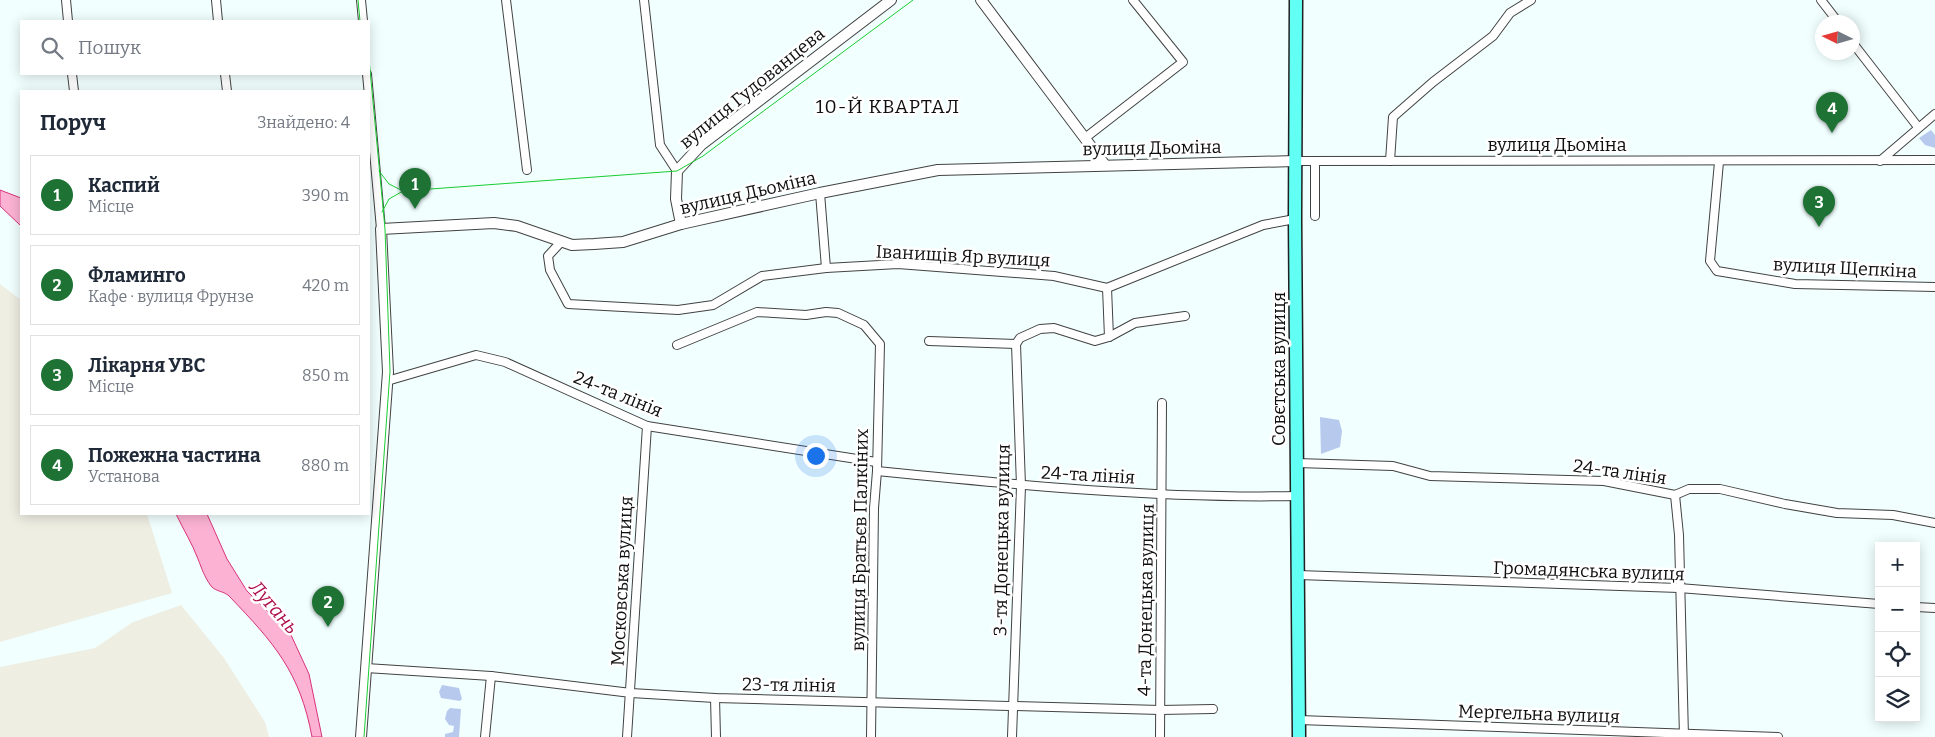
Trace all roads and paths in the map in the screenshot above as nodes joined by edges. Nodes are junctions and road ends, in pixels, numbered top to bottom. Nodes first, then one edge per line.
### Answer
1 (66, 0) edge
2 (216, 0) edge
3 (361, 0) edge
4 (506, 0) edge
5 (644, 0) edge
6 (892, 0) edge
7 (981, 0) edge
8 (1133, 0) edge
9 (1296, 0) edge
10 (1531, 0) edge
11 (1821, 0) edge
12 (1833, 15) edge
13 (68, 20) edge
14 (218, 20) edge
15 (363, 20) edge
16 (1860, 52) edge
17 (72, 75) edge
18 (224, 75) edge
19 (368, 75) edge
20 (74, 90) edge
21 (227, 90) edge
22 (369, 90) edge
23 (370, 98) edge
24 (1935, 114) edge
25 (1918, 127) junction
26 (1085, 138) junction
27 (1935, 160) edge
28 (1295, 161) junction
29 (1315, 161) junction
30 (1390, 161) junction
31 (1880, 161) junction
32 (1719, 162) junction
33 (1105, 165) junction
34 (527, 170) dead end
35 (678, 171) junction
36 (820, 193) junction
37 (1315, 216) dead end
38 (1295, 219) junction
39 (681, 224) junction
40 (381, 229) junction
41 (561, 242) junction
42 (826, 268) junction
43 (1935, 287) edge
44 (1107, 288) junction
45 (1184, 316) dead end
46 (1109, 337) junction
47 (929, 341) dead end
48 (1016, 344) junction
49 (677, 345) dead end
50 (387, 380) junction
51 (1162, 403) dead end
52 (647, 426) junction
53 (876, 462) junction
54 (1298, 463) junction
55 (877, 471) junction
56 (1021, 486) junction
57 (1163, 494) junction
58 (1674, 495) junction
59 (1298, 496) junction
60 (1935, 523) edge
61 (1298, 575) junction
62 (1679, 588) junction
63 (1875, 604) edge
64 (1920, 607) edge
65 (1935, 608) edge
66 (366, 668) junction
67 (491, 676) junction
68 (631, 693) junction
69 (715, 698) junction
70 (871, 702) junction
71 (1012, 707) junction
72 (1213, 709) dead end
73 (1160, 710) junction
74 (1299, 720) junction
75 (1684, 736) edge
76 (361, 737) edge
77 (485, 737) edge
78 (627, 737) edge
79 (716, 737) edge
80 (871, 737) edge
81 (1012, 737) edge
82 (1160, 737) edge
83 (1299, 737) edge
84 (1778, 737) edge

1 - 13 street
2 - 14 street
3 - 15 street
4 - 34 street
5 - 35 street
6 - 35 street, вулиця Гудованцева
7 - 26 street
8 - 26 street
9 - 28 main road, Совєтська вулиця
10 - 30 street
11 - 12 street
16 - 25 street
17 - 20 street
18 - 21 street
19 - 22 street
23 - 40 street
24 - 25 street
25 - 31 street
26 - 33 street
27 - 31 street, вулиця Дьоміна
28 - 29 street, вулиця Дьоміна
28 - 33 street, вулиця Дьоміна
28 - 38 main road, Совєтська вулиця
29 - 30 street, вулиця Дьоміна
29 - 37 street
30 - 32 street, вулиця Дьоміна
31 - 32 street, вулиця Дьоміна
32 - 43 street, вулиця Щепкіна
33 - 36 street, вулиця Дьоміна
35 - 39 street, вулиця Гудованцева
36 - 39 street, вулиця Дьоміна
36 - 42 street
38 - 44 street
38 - 54 main road, Совєтська вулиця
39 - 41 street, вулиця Дьоміна
40 - 41 street, вулиця Дьоміна
40 - 50 street
41 - 42 street, Іванищів Яр вулиця
42 - 44 street, Іванищів Яр вулиця
44 - 46 street
45 - 46 street
46 - 48 street
47 - 48 street
48 - 56 street, 3-тя Донецька вулиця
49 - 53 street, вулиця Братьєв Палкіних
50 - 52 street, 24-та лінія
50 - 66 street
51 - 57 street, 4-та Донецька вулиця
52 - 53 street, 24-та лінія
52 - 68 street, Московська вулиця
53 - 55 street, вулиця Братьєв Палкіних
54 - 58 street, 24-та лінія
54 - 59 main road, Совєтська вулиця
55 - 56 street, 24-та лінія
55 - 70 street, вулиця Братьєв Палкіних
56 - 57 street, 24-та лінія
56 - 71 street, 3-тя Донецька вулиця
57 - 59 street, 24-та лінія
57 - 73 street, 4-та Донецька вулиця
58 - 60 street, 24-та лінія
58 - 62 street
59 - 61 main road, Совєтська вулиця
61 - 62 street, Громадянська вулиця
61 - 74 main road, Совєтська вулиця
62 - 63 street, Громадянська вулиця
62 - 75 street
64 - 65 street
66 - 67 street, 23-тя лінія
66 - 76 street
67 - 68 street, 23-тя лінія
67 - 77 street
68 - 69 street, 23-тя лінія
68 - 78 street, Московська вулиця
69 - 70 street, 23-тя лінія
69 - 79 street
70 - 71 street, 23-тя лінія
70 - 80 street, вулиця Братьєв Палкіних
71 - 73 street, 23-тя лінія
71 - 81 street, 3-тя Донецька вулиця
72 - 73 street, 23-тя лінія
73 - 82 street, 4-та Донецька вулиця
74 - 75 street, Мергельна вулиця
74 - 83 main road, Совєтська вулиця
75 - 84 street, Мергельна вулиця

